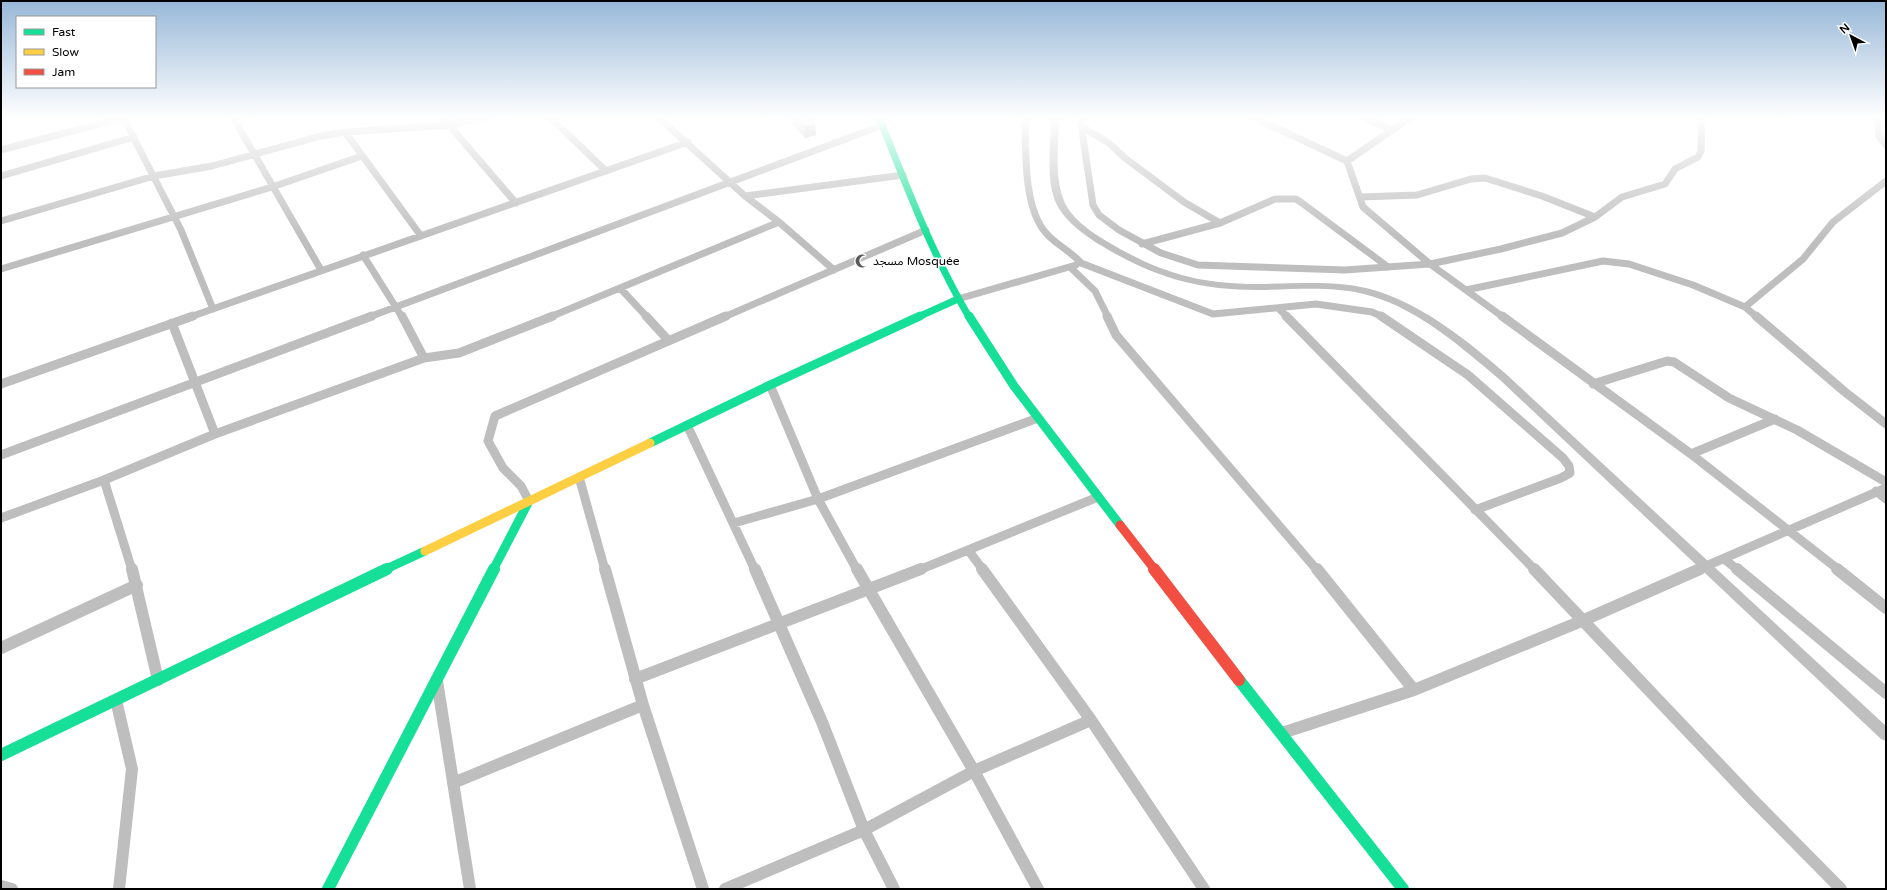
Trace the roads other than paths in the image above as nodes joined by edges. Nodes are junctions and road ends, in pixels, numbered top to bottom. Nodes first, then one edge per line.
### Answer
1 (61, 159) edge
2 (145, 159) edge
3 (235, 159) edge
4 (255, 159) edge
5 (355, 159) edge
6 (364, 159) edge
7 (478, 159) edge
8 (593, 159) edge
9 (641, 159) edge
10 (706, 159) edge
11 (789, 159) edge
12 (896, 159) edge
13 (1027, 159) edge
14 (1085, 159) edge
15 (1126, 159) edge
16 (1341, 159) edge
17 (1350, 159) edge
18 (1695, 159) edge
19 (1346, 161) junction
20 (606, 171) junction
21 (903, 175) junction
22 (1, 176) edge
23 (154, 176) junction
24 (1886, 181) edge
25 (731, 182) junction
26 (272, 187) junction
27 (745, 196) junction
28 (1360, 197) junction
29 (516, 203) junction
30 (174, 217) junction
31 (1594, 217) junction
32 (1, 221) edge
33 (779, 222) junction
34 (1220, 223) junction
35 (926, 230) junction
36 (421, 236) junction
37 (1142, 244) junction
38 (363, 255) junction
39 (1081, 263) junction
40 (1430, 264) junction
41 (1388, 267) junction
42 (1071, 268) junction
43 (1, 269) edge
44 (321, 270) junction
45 (834, 270) junction
46 (621, 289) junction
47 (1466, 290) junction
48 (958, 299) junction
49 (397, 307) junction
50 (1745, 307) junction
51 (213, 309) junction
52 (1279, 309) junction
53 (172, 324) junction
54 (669, 341) junction
55 (424, 358) junction
56 (195, 383) junction
57 (1, 384) edge
58 (1593, 384) junction
59 (770, 385) junction
60 (1038, 418) junction
61 (1774, 419) junction
62 (1886, 424) edge
63 (686, 425) junction
64 (215, 434) junction
65 (1691, 454) junction
66 (1, 455) edge
67 (579, 477) junction
68 (104, 480) junction
69 (1886, 482) edge
70 (1881, 489) edge
71 (1098, 497) junction
72 (818, 499) junction
73 (1886, 499) edge
74 (529, 502) junction
75 (1475, 510) junction
76 (1, 518) edge
77 (734, 523) junction
78 (1786, 530) junction
79 (969, 551) junction
80 (1724, 559) junction
81 (137, 585) junction
82 (869, 591) junction
83 (1886, 608) edge
84 (1584, 620) junction
85 (778, 624) junction
86 (1, 648) edge
87 (635, 679) junction
88 (158, 680) junction
89 (436, 680) junction
90 (1414, 690) junction
91 (1886, 693) edge
92 (116, 700) junction
93 (643, 705) junction
94 (1091, 720) junction
95 (1282, 733) junction
96 (1, 756) edge
97 (974, 771) junction
98 (453, 783) junction
99 (864, 830) junction
100 (1, 886) edge
101 (12, 889) edge
102 (119, 889) edge
103 (328, 889) edge
104 (470, 889) edge
105 (703, 889) edge
106 (725, 889) edge
107 (894, 889) edge
108 (1038, 889) edge
109 (1204, 889) edge
110 (1403, 889) edge
111 (1841, 889) edge

1 - 22 street
2 - 23 street
3 - 23 street
4 - 26 street
5 - 26 street
6 - 36 street
7 - 29 street
8 - 20 street
9 - 20 street
10 - 25 street
11 - 25 street
12 - 21 main road
13 - 39 street
14 - 37 street
15 - 34 street
16 - 19 street
17 - 19 street
18 - 31 street
19 - 28 street
20 - 29 street
21 - 27 street
21 - 35 main road
23 - 30 street
23 - 32 street
24 - 50 street
25 - 27 street
25 - 49 street
26 - 30 street
26 - 44 street
27 - 33 street
28 - 31 street
28 - 40 street
29 - 36 street
30 - 43 street
30 - 51 street
31 - 40 street
33 - 45 street
33 - 46 street
34 - 37 street
34 - 41 street
35 - 45 street
35 - 48 main road
36 - 38 street
37 - 41 street
38 - 44 street
38 - 49 street
39 - 42 street
39 - 52 street
40 - 41 street
40 - 47 street
42 - 48 street
42 - 90 street
44 - 51 street
45 - 54 street
46 - 54 street
46 - 55 street
47 - 50 street
47 - 58 street
48 - 59 main road
48 - 60 main road
49 - 55 street
49 - 56 street
50 - 62 street
51 - 53 street
52 - 75 street
52 - 75 street
53 - 56 street
53 - 57 street
54 - 74 street
55 - 64 street
56 - 64 street
56 - 66 street
58 - 61 street
58 - 65 street
59 - 63 main road
59 - 72 street
60 - 71 main road
60 - 72 street
61 - 65 street
61 - 69 street
63 - 67 main road
63 - 77 street
64 - 68 street
65 - 78 street
67 - 74 main road
67 - 87 street
68 - 76 street
68 - 81 street
70 - 73 street
70 - 78 street
71 - 79 street
71 - 95 main road
72 - 77 street
72 - 82 street
74 - 88 main road
74 - 89 main road
75 - 84 street
77 - 85 street
78 - 80 street
78 - 83 street
79 - 82 street
79 - 94 street
80 - 84 street
80 - 91 street
81 - 86 street
81 - 88 street
82 - 85 street
82 - 97 street
84 - 90 street
84 - 111 street
85 - 87 street
85 - 99 street
87 - 93 street
88 - 92 main road
89 - 98 street
89 - 103 main road
90 - 95 street
92 - 96 main road
92 - 102 street
93 - 98 street
93 - 105 street
94 - 97 street
94 - 109 street
95 - 110 main road
97 - 99 street
97 - 108 street
98 - 104 street
99 - 106 street
99 - 107 street
100 - 101 street

